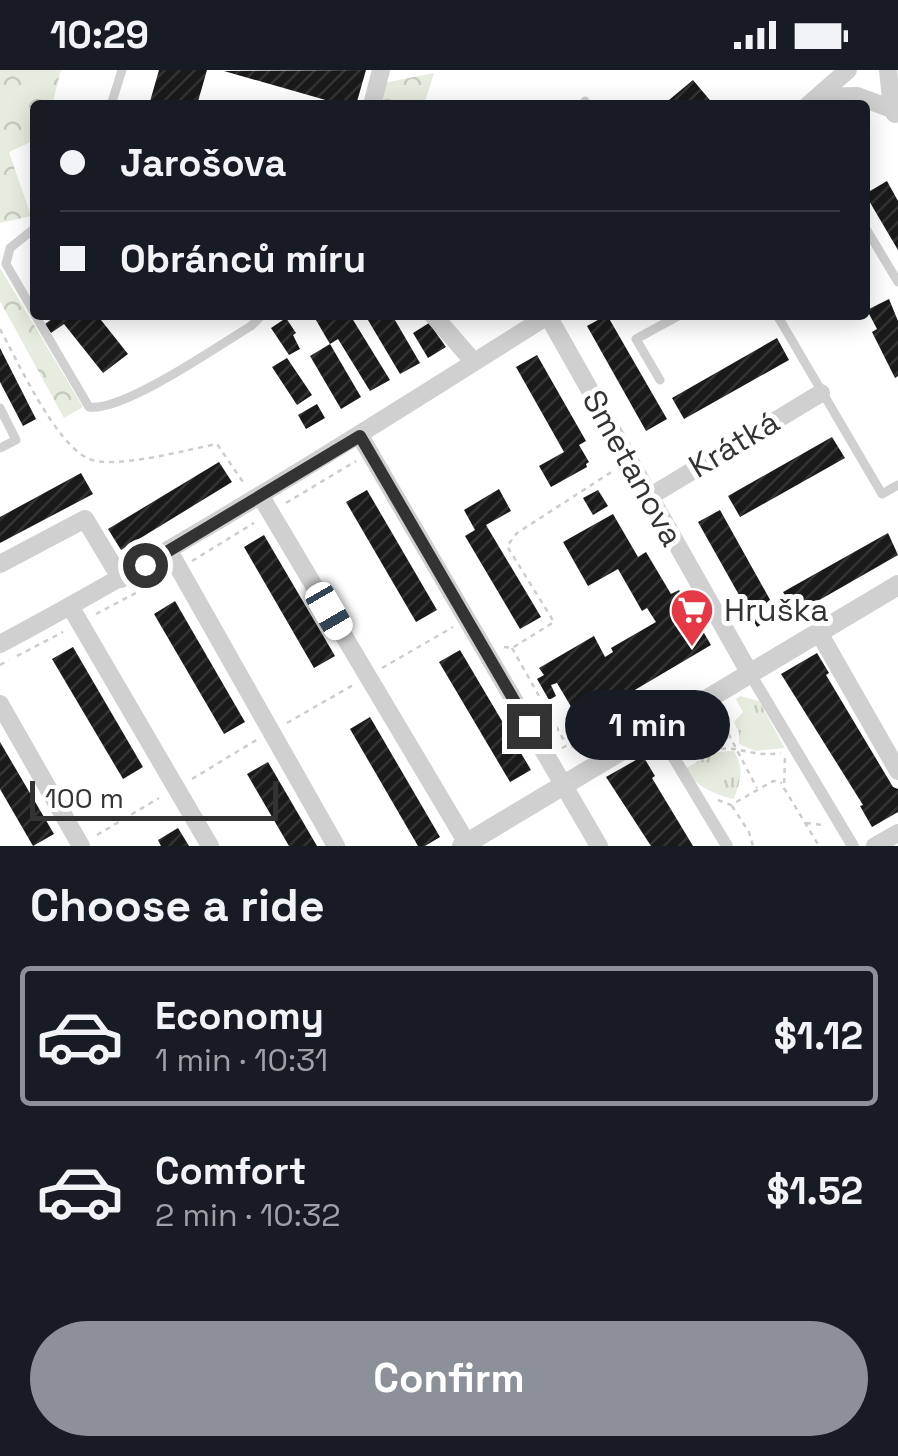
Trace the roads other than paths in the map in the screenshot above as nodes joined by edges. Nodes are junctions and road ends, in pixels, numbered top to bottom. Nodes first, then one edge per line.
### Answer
1 (122, 70) edge
2 (382, 70) edge
3 (848, 70) edge
4 (888, 70) edge
5 (113, 100) edge
6 (373, 100) edge
7 (814, 100) edge
8 (822, 100) edge
9 (865, 100) edge
10 (870, 102) edge
11 (895, 114) edge
12 (30, 232) edge
13 (870, 236) edge
14 (898, 282) edge
15 (30, 306) edge
16 (38, 320) edge
17 (257, 320) edge
18 (437, 320) edge
19 (542, 320) edge
20 (551, 320) edge
21 (671, 320) edge
22 (780, 320) edge
23 (472, 361) junction
24 (660, 380) dead end
25 (821, 393) junction
26 (0, 408) edge
27 (360, 436) junction
28 (0, 448) edge
29 (898, 485) edge
30 (257, 497) junction
31 (649, 497) junction
32 (169, 551) junction
33 (0, 564) edge
34 (121, 579) junction
35 (898, 585) edge
36 (70, 606) junction
37 (818, 631) junction
38 (0, 644) edge
39 (749, 672) junction
40 (0, 704) edge
41 (656, 728) junction
42 (898, 771) edge
43 (562, 784) junction
44 (898, 833) edge
45 (464, 845) edge
46 (81, 846) edge
47 (210, 846) edge
48 (336, 846) edge
49 (599, 846) edge
50 (727, 846) edge
51 (853, 846) edge
52 (876, 846) edge

1 - 5 lane
2 - 6 street
3 - 7 street
4 - 11 street
8 - 9 street
10 - 11 street
12 - 15 lane
13 - 14 lane
16 - 17 lane
18 - 23 street
19 - 23 street
20 - 31 street, Smetanova
21 - 24 lane
22 - 25 lane
23 - 27 street
25 - 29 lane
25 - 31 street, Krátká
26 - 28 lane
27 - 30 street
27 - 43 street
30 - 32 street
30 - 45 street
31 - 39 street, Smetanova
32 - 34 street
32 - 48 street
33 - 34 street
34 - 36 street
35 - 37 street
36 - 38 street
36 - 47 street
37 - 39 street
37 - 42 street
39 - 41 street
39 - 51 street
40 - 46 street
41 - 43 street
41 - 50 street
43 - 45 street
43 - 49 street
44 - 52 street

